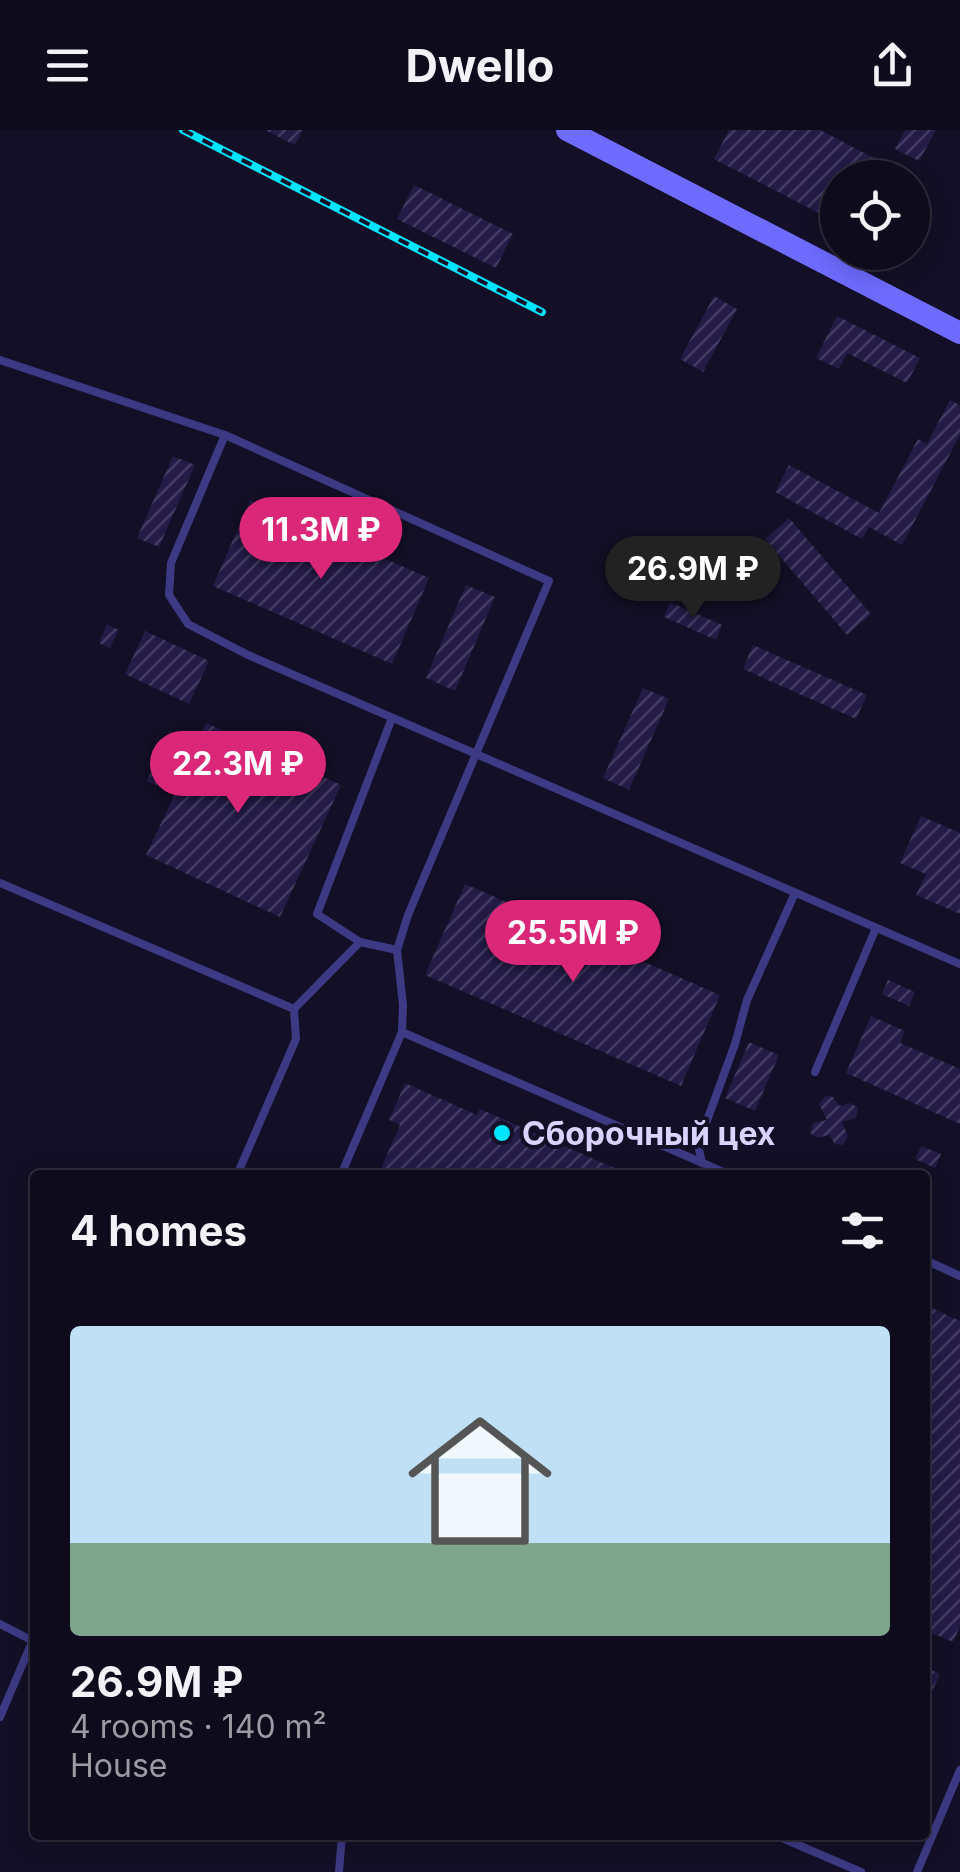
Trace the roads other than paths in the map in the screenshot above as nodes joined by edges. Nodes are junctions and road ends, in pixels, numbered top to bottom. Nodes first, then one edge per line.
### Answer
1 (567, 130) edge
2 (960, 334) edge
3 (0, 360) edge
4 (225, 435) junction
5 (392, 718) junction
6 (478, 755) junction
7 (0, 883) edge
8 (795, 893) junction
9 (876, 928) junction
10 (360, 942) junction
11 (396, 950) junction
12 (960, 964) edge
13 (294, 1009) junction
14 (402, 1032) junction
15 (815, 1072) dead end
16 (698, 1145) junction
17 (682, 1154) junction
18 (702, 1163) junction
19 (239, 1170) edge
20 (342, 1170) edge
21 (718, 1170) edge
22 (930, 1262) edge
23 (960, 1276) edge
24 (0, 1624) edge
25 (30, 1637) edge
26 (30, 1648) edge
27 (0, 1717) edge
28 (960, 1770) edge
29 (341, 1840) edge
30 (787, 1840) edge
31 (338, 1872) edge
32 (861, 1872) edge
33 (917, 1872) edge

1 - 2 main road
3 - 4 lane
4 - 5 lane
4 - 6 lane
5 - 6 lane
5 - 10 lane
6 - 8 lane
6 - 11 lane
7 - 13 lane
8 - 9 lane
8 - 16 lane
9 - 12 lane
9 - 15 lane
10 - 11 lane
10 - 13 lane
11 - 14 lane
13 - 19 lane
14 - 17 lane
14 - 20 lane
16 - 17 lane
16 - 18 lane
17 - 18 lane
18 - 21 lane
22 - 23 lane
24 - 25 lane
26 - 27 lane
28 - 33 lane
29 - 31 lane
30 - 32 lane

